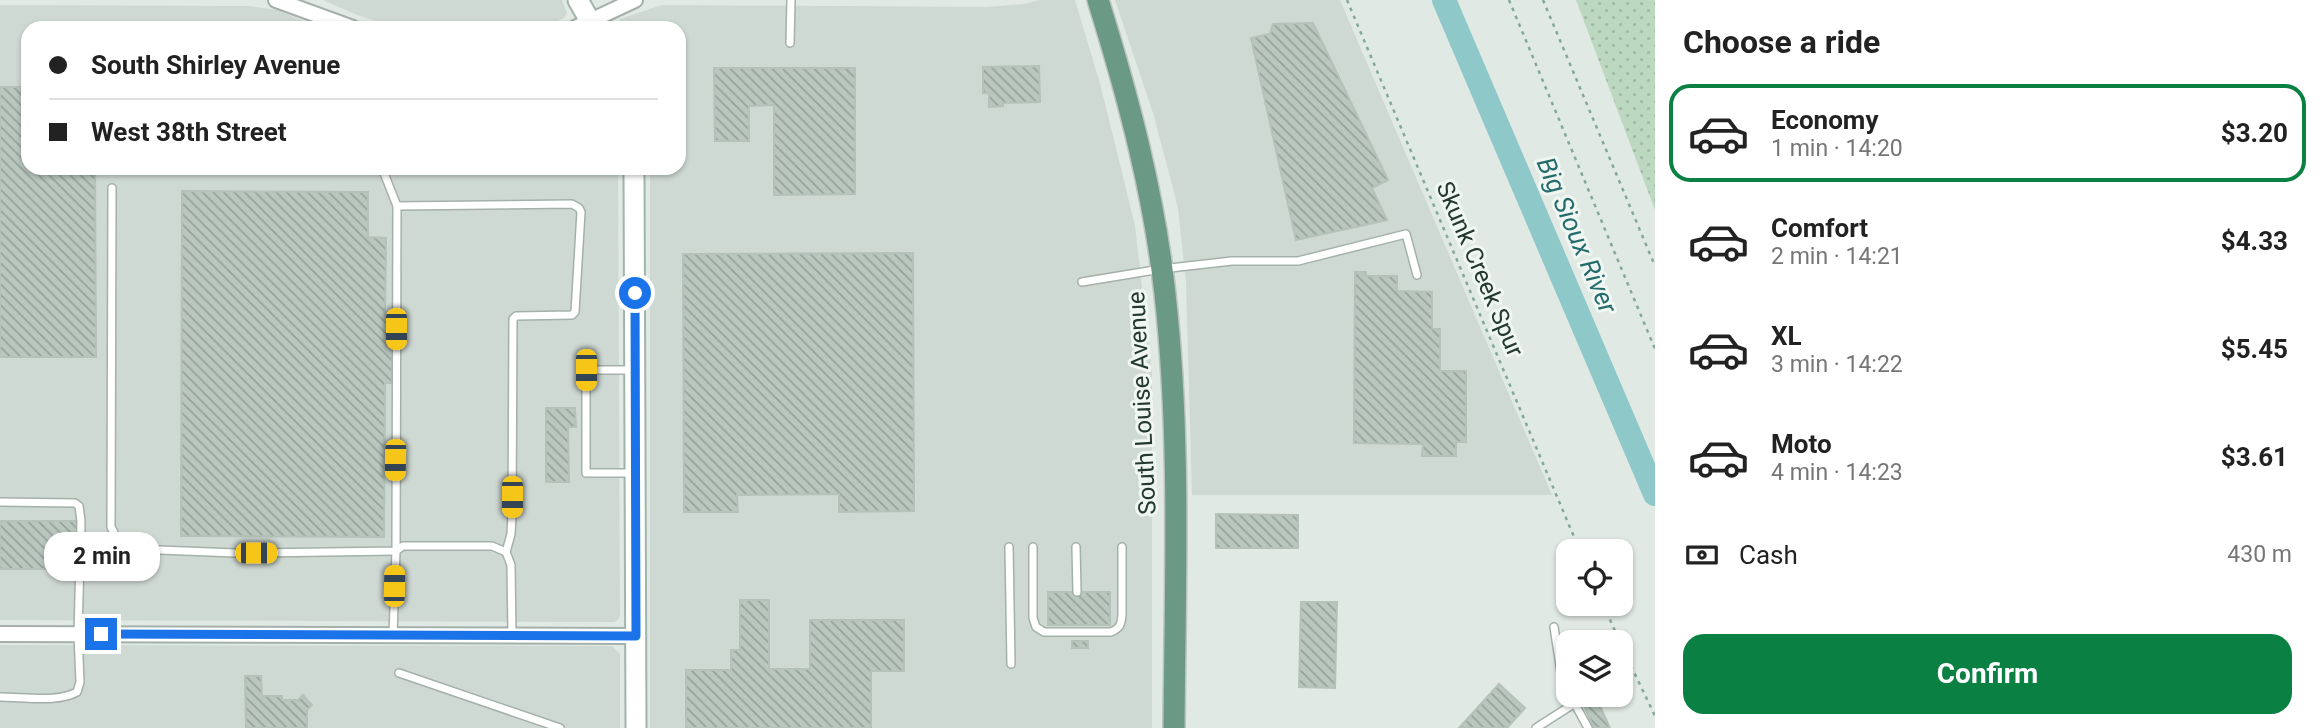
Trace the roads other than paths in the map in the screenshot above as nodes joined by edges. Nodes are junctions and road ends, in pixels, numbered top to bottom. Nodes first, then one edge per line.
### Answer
1 (276, 0) edge
2 (578, 0) edge
3 (635, 0) edge
4 (791, 0) edge
5 (1098, 0) edge
6 (334, 21) edge
7 (585, 21) edge
8 (596, 21) edge
9 (790, 43) dead end
10 (385, 175) edge
11 (634, 175) edge
12 (112, 188) dead end
13 (397, 206) junction
14 (1161, 269) junction
15 (1417, 275) dead end
16 (1082, 282) dead end
17 (636, 370) junction
18 (636, 473) junction
19 (0, 502) edge
20 (1009, 547) dead end
21 (1033, 547) dead end
22 (1076, 547) dead end
23 (1122, 547) dead end
24 (396, 551) junction
25 (506, 552) junction
26 (235, 553) dead end
27 (256, 553) dead end
28 (1077, 592) dead end
29 (1554, 627) dead end
30 (0, 634) edge
31 (78, 634) junction
32 (393, 635) junction
33 (512, 635) junction
34 (636, 636) junction
35 (1556, 640) edge
36 (1011, 664) dead end
37 (399, 673) dead end
38 (0, 697) edge
39 (1570, 707) edge
40 (1577, 707) edge
41 (559, 728) edge
42 (636, 728) edge
43 (1174, 728) edge
44 (1536, 728) edge
45 (1588, 728) edge

1 - 6 street
2 - 7 street
3 - 8 street
4 - 9 lane
5 - 14 main road, South Louise Avenue
10 - 13 lane
11 - 17 street
12 - 26 lane
13 - 24 lane
13 - 25 lane
14 - 15 lane
14 - 16 lane
14 - 43 main road, South Louise Avenue
17 - 18 street
17 - 18 lane
18 - 34 street
19 - 31 lane
20 - 36 lane
21 - 23 lane
22 - 28 lane
24 - 25 lane
24 - 27 lane
24 - 32 lane
25 - 33 lane
29 - 35 lane
30 - 31 street
31 - 32 street
31 - 38 lane
32 - 33 street
33 - 34 street
34 - 42 street
37 - 41 lane
39 - 44 lane
40 - 45 lane

